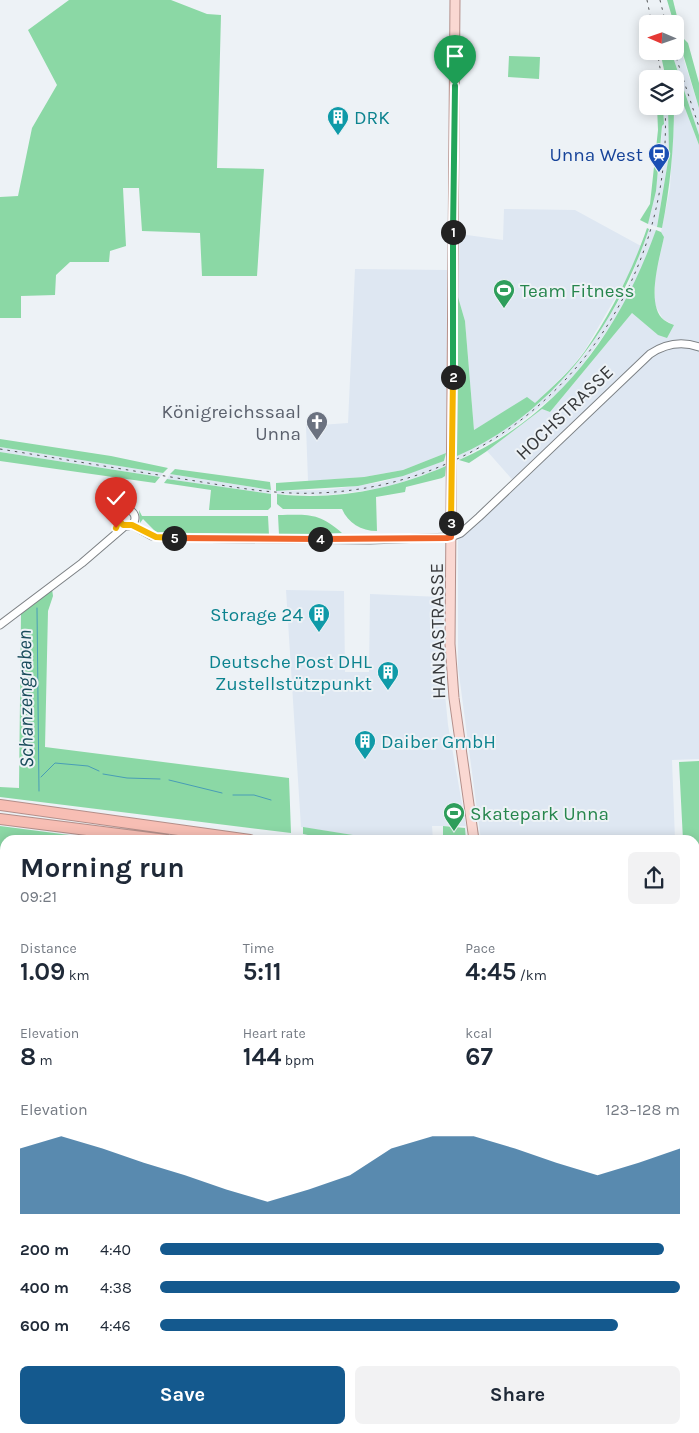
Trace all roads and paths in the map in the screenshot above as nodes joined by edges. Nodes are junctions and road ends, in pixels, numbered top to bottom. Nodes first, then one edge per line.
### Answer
1 (455, 0) edge
2 (699, 347) edge
3 (136, 517) junction
4 (479, 517) junction
5 (125, 524) junction
6 (451, 524) junction
7 (149, 534) junction
8 (451, 537) junction
9 (0, 625) edge
10 (0, 805) edge
11 (0, 819) edge
12 (126, 835) edge
13 (214, 835) edge
14 (473, 835) edge

1 - 6 main road, HANSASTRASSE
2 - 4 street, HOCHSTRASSE
3 - 5 street
3 - 5 street
3 - 7 street
4 - 6 street, HOCHSTRASSE
4 - 8 street, HOCHSTRASSE
5 - 7 street
5 - 9 street
6 - 8 main road, HANSASTRASSE
7 - 8 street
8 - 14 main road, HANSASTRASSE
10 - 13 highway
11 - 12 highway

